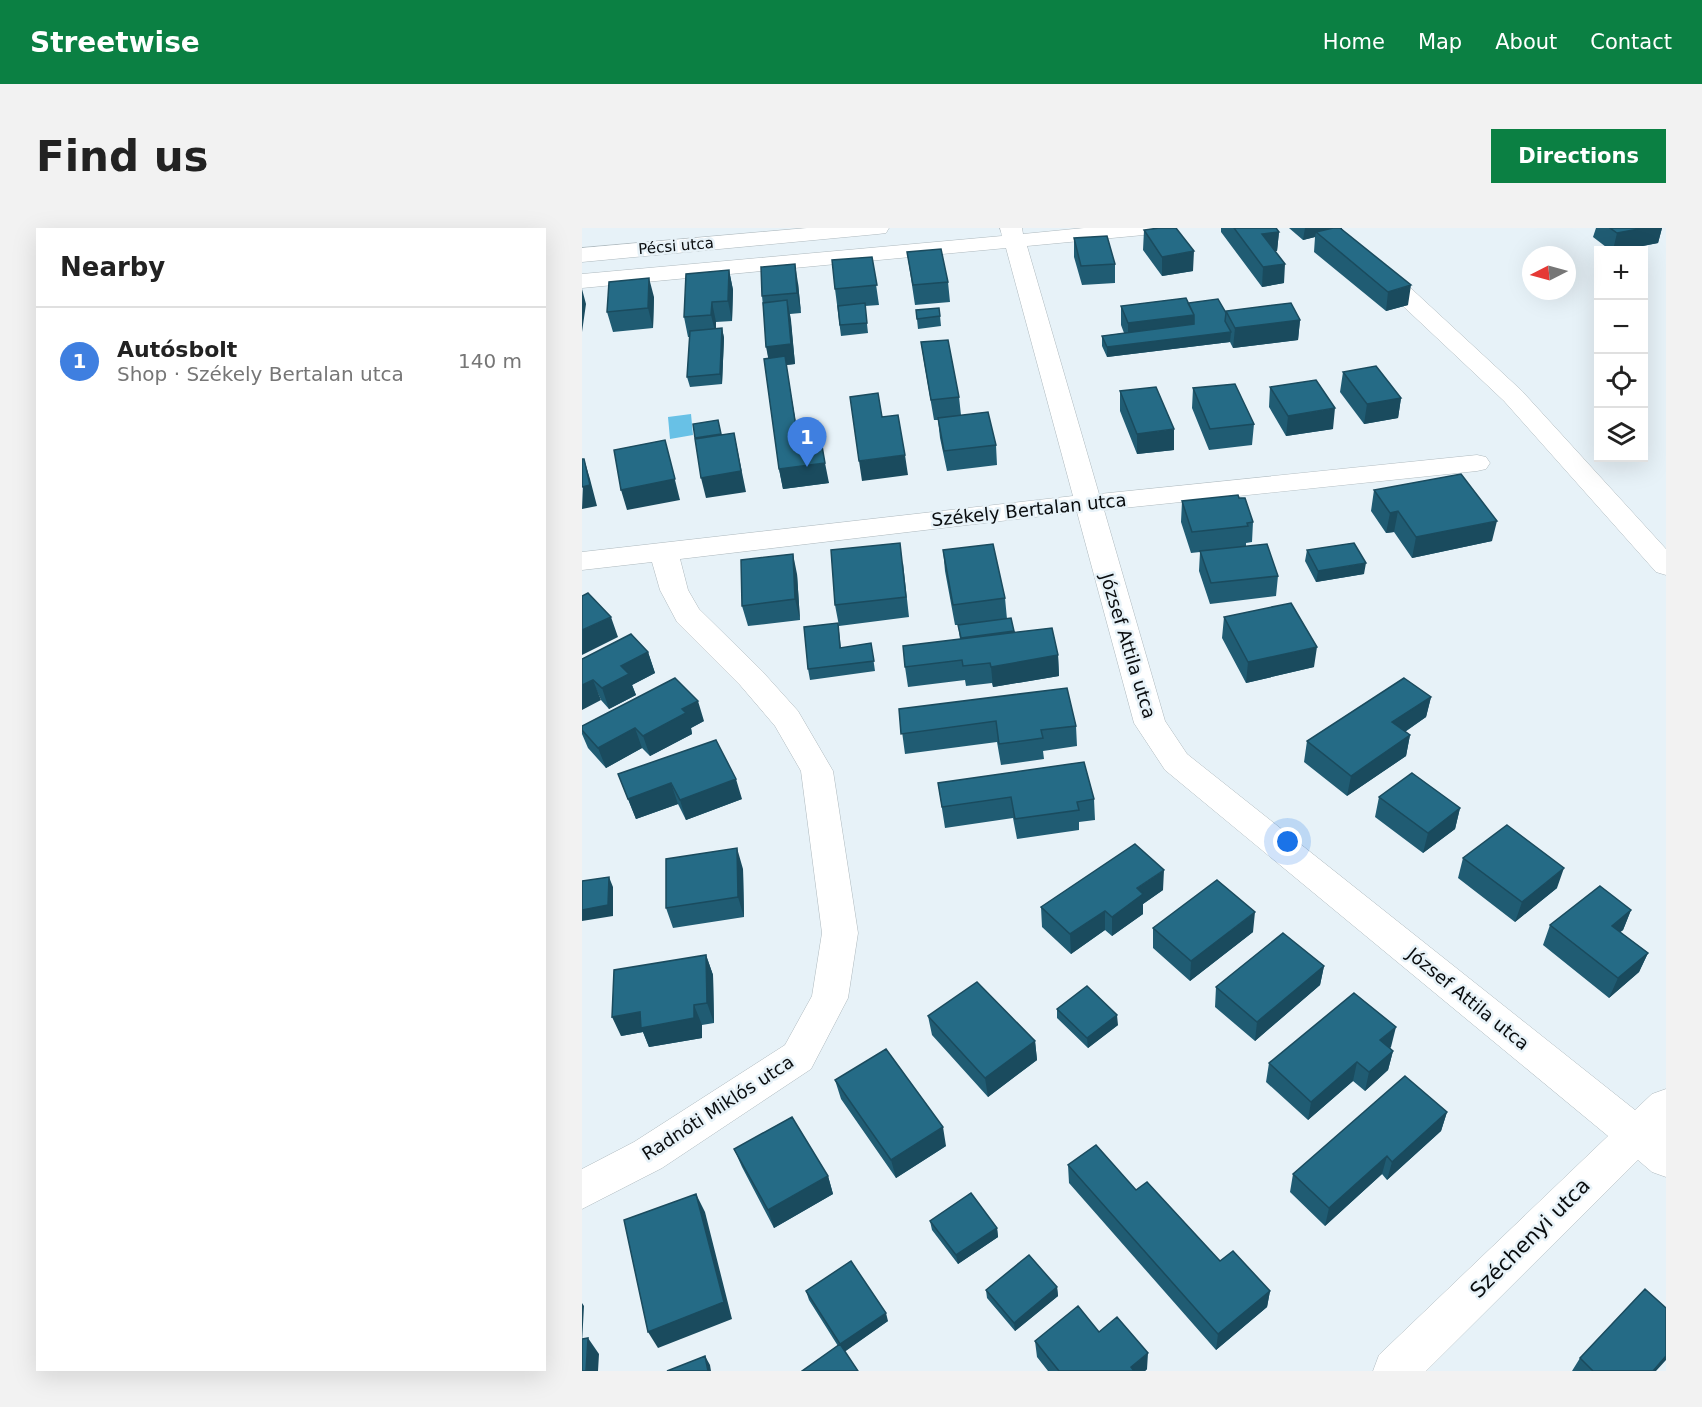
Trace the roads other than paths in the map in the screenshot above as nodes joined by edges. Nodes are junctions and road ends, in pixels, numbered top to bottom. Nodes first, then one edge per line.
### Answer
1 (878, 228) edge
2 (1154, 228) edge
3 (1013, 235) edge
4 (582, 255) edge
5 (582, 281) edge
6 (1395, 286) edge
7 (1477, 463) dead end
8 (1087, 503) junction
9 (664, 552) junction
10 (582, 561) edge
11 (1666, 566) edge
12 (1666, 1106) edge
13 (1651, 1147) edge
14 (582, 1190) edge
15 (1395, 1371) edge

1 - 4 street, Pécsi utca
2 - 3 street
3 - 5 street
3 - 8 street, József Attila utca
6 - 11 street
7 - 8 street, Székely Bertalan utca
8 - 9 street, Székely Bertalan utca
8 - 13 street, József Attila utca
9 - 10 street, Székely Bertalan utca
9 - 14 street, Radnóti Miklós utca
12 - 13 street, Széchenyi utca
13 - 15 street, Széchenyi utca

